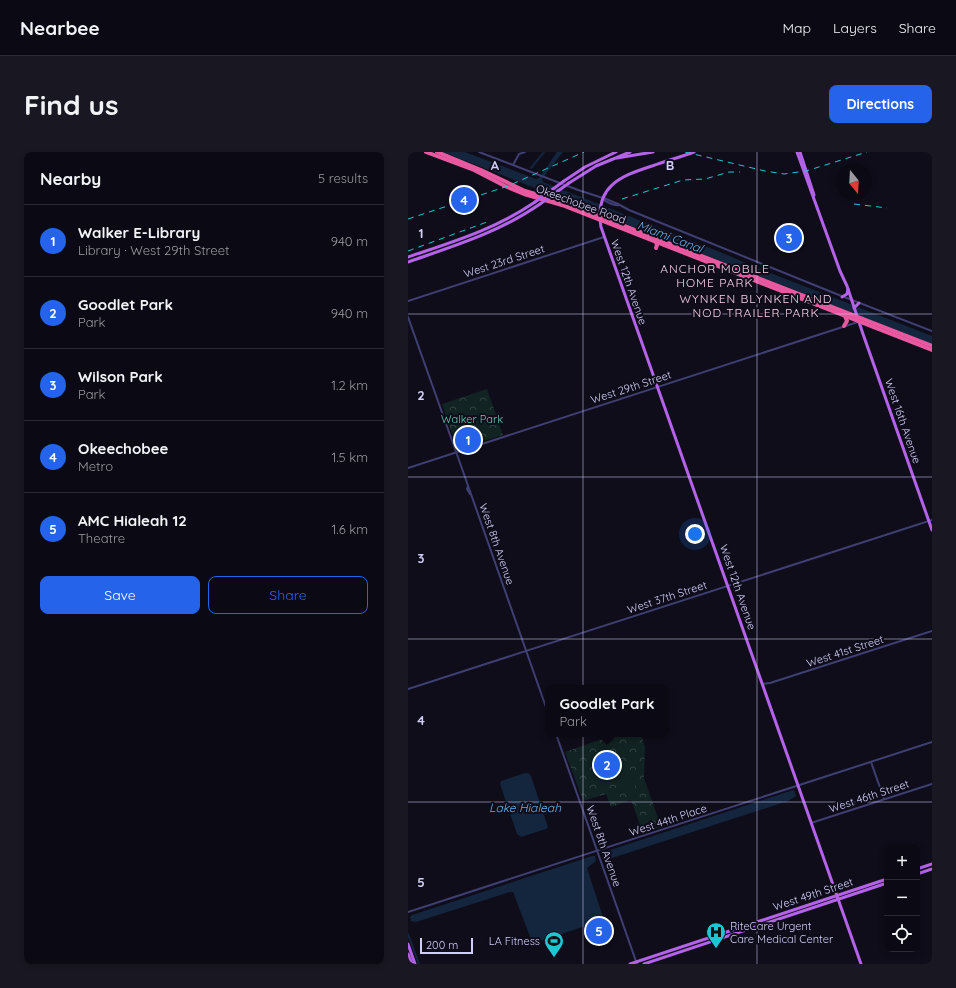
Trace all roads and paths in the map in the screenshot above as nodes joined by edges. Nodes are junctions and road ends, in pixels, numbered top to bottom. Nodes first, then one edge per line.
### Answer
1 (426, 152) edge
2 (437, 152) edge
3 (479, 152) edge
4 (525, 152) edge
5 (611, 152) edge
6 (616, 152) edge
7 (630, 152) edge
8 (653, 152) edge
9 (694, 152) edge
10 (798, 152) edge
11 (687, 153) edge
12 (606, 157) junction
13 (614, 158) junction
14 (514, 165) junction
15 (602, 200) junction
16 (624, 203) dead end
17 (624, 207) junction
18 (599, 216) junction
19 (604, 237) junction
20 (656, 242) junction
21 (664, 245) junction
22 (673, 245) junction
23 (656, 248) dead end
24 (408, 257) edge
25 (408, 262) edge
26 (848, 289) junction
27 (842, 297) junction
28 (852, 300) junction
29 (408, 301) edge
30 (856, 305) junction
31 (845, 316) junction
32 (408, 317) edge
33 (858, 317) junction
34 (844, 326) junction
35 (932, 331) edge
36 (932, 346) edge
37 (932, 350) edge
38 (657, 387) junction
39 (456, 453) junction
40 (408, 468) edge
41 (930, 521) edge
42 (932, 530) edge
43 (728, 586) junction
44 (932, 631) edge
45 (526, 652) junction
46 (762, 684) junction
47 (408, 690) edge
48 (545, 705) edge
49 (557, 737) edge
50 (932, 742) edge
51 (871, 762) junction
52 (932, 784) edge
53 (798, 786) junction
54 (884, 799) junction
55 (811, 823) junction
56 (597, 851) junction
57 (932, 864) edge
58 (932, 869) edge
59 (920, 870) edge
60 (920, 871) edge
61 (884, 880) edge
62 (884, 884) edge
63 (838, 898) junction
64 (797, 909) junction
65 (408, 912) edge
66 (786, 917) junction
67 (719, 935) junction
68 (710, 942) junction
69 (694, 943) junction
70 (408, 944) edge
71 (696, 947) junction
72 (665, 952) junction
73 (408, 954) edge
74 (413, 957) junction
75 (654, 960) junction
76 (636, 963) edge
77 (412, 964) edge
78 (415, 964) edge
79 (630, 964) edge
80 (644, 964) edge
81 (861, 964) edge

1 - 18 highway, Okeechobee Road
2 - 18 highway, Okeechobee Road
3 - 14 street
4 - 14 street
5 - 12 main road
6 - 12 main road
7 - 13 main road
8 - 13 main road
9 - 11 main road
10 - 26 main road, West 16th Avenue
11 - 15 main road
12 - 24 main road, bridge
13 - 25 main road, bridge
14 - 15 street
15 - 17 street
15 - 18 main road
16 - 17 street
17 - 27 street
18 - 19 main road, West 12th Avenue
18 - 20 highway, Okeechobee Road
18 - 22 highway, Okeechobee Road
19 - 29 street, West 23rd Street
19 - 38 main road, West 12th Avenue
20 - 21 highway, Okeechobee Road
20 - 23 highway
21 - 22 highway
21 - 31 highway, Okeechobee Road
22 - 33 highway, Okeechobee Road
26 - 27 main road
26 - 28 main road, West 16th Avenue
27 - 28 street
28 - 30 main road, West 16th Avenue
28 - 30 street
30 - 33 main road, West 16th Avenue
30 - 35 street
31 - 33 highway, Okeechobee Road
31 - 34 highway
32 - 39 street, West 8th Avenue
33 - 34 street, West 29th Street
33 - 36 highway, Okeechobee Road
33 - 37 highway, Okeechobee Road
33 - 41 main road, West 16th Avenue
34 - 38 street, West 29th Street
38 - 39 street, West 29th Street
38 - 43 main road, West 12th Avenue
39 - 40 street, West 29th Street
39 - 45 street, West 8th Avenue
41 - 42 main road, West 16th Avenue
41 - 43 street, West 37th Street
43 - 45 street, West 37th Street
43 - 46 main road, West 12th Avenue
44 - 46 street, West 41st Street
45 - 47 street, West 37th Street
45 - 48 street, West 8th Avenue
46 - 53 main road, West 12th Avenue
49 - 56 street, West 8th Avenue
50 - 51 street, West 44th Place
51 - 53 street, West 44th Place
51 - 54 street
52 - 54 street, West 46th Street
53 - 55 main road, West 12th Avenue
53 - 56 street, West 44th Place
54 - 55 street, West 46th Street
55 - 63 main road, West 12th Avenue
56 - 65 street, West 44th Place
56 - 76 street, West 8th Avenue
57 - 59 main road
58 - 60 main road
61 - 63 main road, West 49th Street
62 - 63 main road, West 49th Street
63 - 64 main road, West 49th Street
63 - 66 main road, West 49th Street
63 - 81 main road, West 12th Avenue
64 - 66 main road
64 - 67 main road, West 49th Street
66 - 68 main road, West 49th Street
67 - 68 main road
67 - 69 main road, West 49th Street
68 - 71 main road, West 49th Street
69 - 71 main road
69 - 72 main road, West 49th Street
70 - 74 main road
71 - 75 main road, West 49th Street
72 - 75 main road
72 - 76 main road, West 49th Street
73 - 74 main road
73 - 77 main road
74 - 78 main road
75 - 80 main road, West 49th Street
76 - 79 main road, West 49th Street

